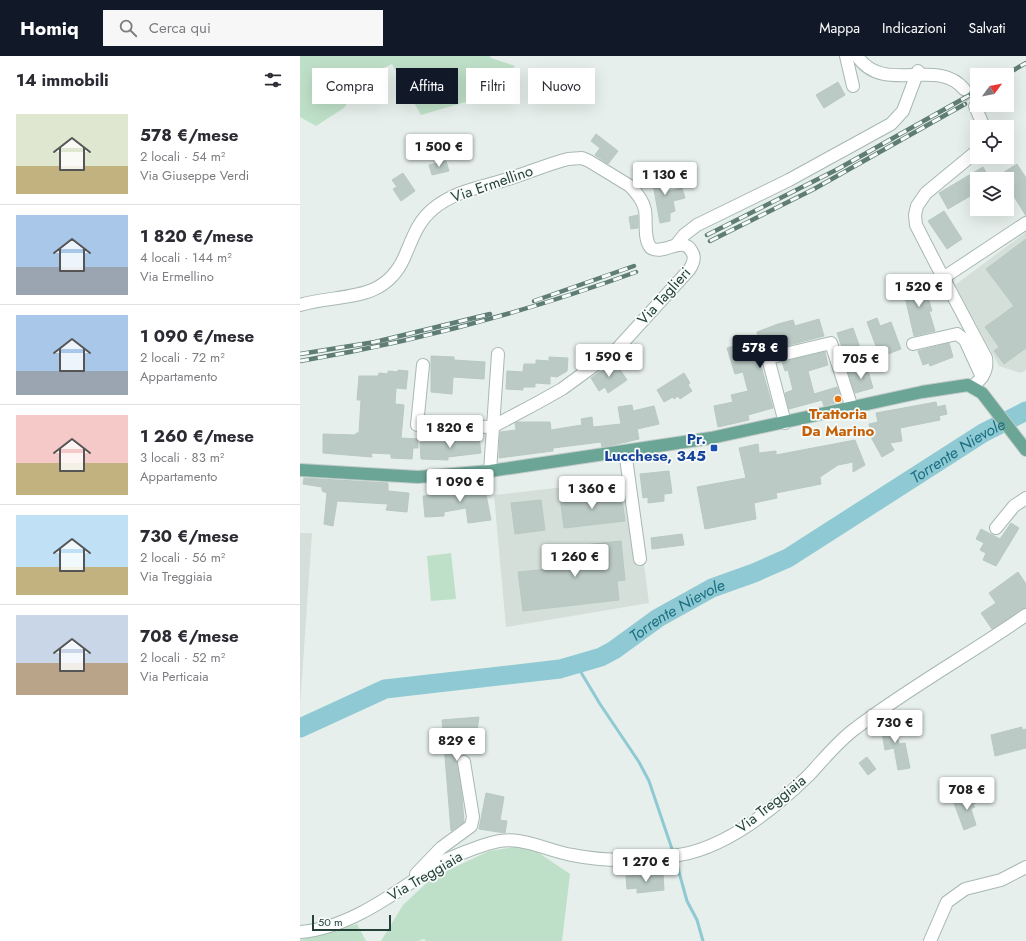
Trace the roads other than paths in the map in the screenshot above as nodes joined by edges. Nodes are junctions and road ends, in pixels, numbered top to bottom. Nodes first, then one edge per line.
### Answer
1 (846, 56) edge
2 (857, 56) edge
3 (918, 71) junction
4 (901, 72) junction
5 (853, 86) dead end
6 (964, 89) tunnel mouth
7 (910, 93) junction
8 (970, 157) edge
9 (1026, 223) edge
10 (676, 245) junction
11 (943, 278) junction
12 (300, 305) edge
13 (913, 344) dead end
14 (498, 354) dead end
15 (423, 365) dead end
16 (982, 376) junction
17 (972, 386) junction
18 (852, 408) junction
19 (785, 423) junction
20 (492, 427) junction
21 (1026, 450) edge
22 (625, 451) junction
23 (300, 470) edge
24 (490, 471) junction
25 (1026, 498) edge
26 (996, 528) dead end
27 (640, 559) dead end
28 (1026, 615) edge
29 (464, 762) dead end
30 (1026, 867) edge
31 (406, 886) junction
32 (300, 932) edge
33 (930, 941) edge

1 - 5 street
2 - 4 street
3 - 4 street
3 - 6 street
3 - 7 street
4 - 7 street
7 - 10 street
8 - 11 street
9 - 11 street
10 - 12 street, Via Ermellino
10 - 20 street, Via Taglieri
11 - 16 street
13 - 16 street
14 - 20 street
15 - 20 street
16 - 17 street
17 - 18 main road
17 - 21 main road
18 - 19 main road
18 - 19 street
19 - 22 main road
20 - 24 street
22 - 24 main road
22 - 27 street
23 - 24 main road
25 - 26 street
28 - 31 street, Via Treggiaia
29 - 31 street
30 - 33 street
31 - 32 street, Via Treggiaia

